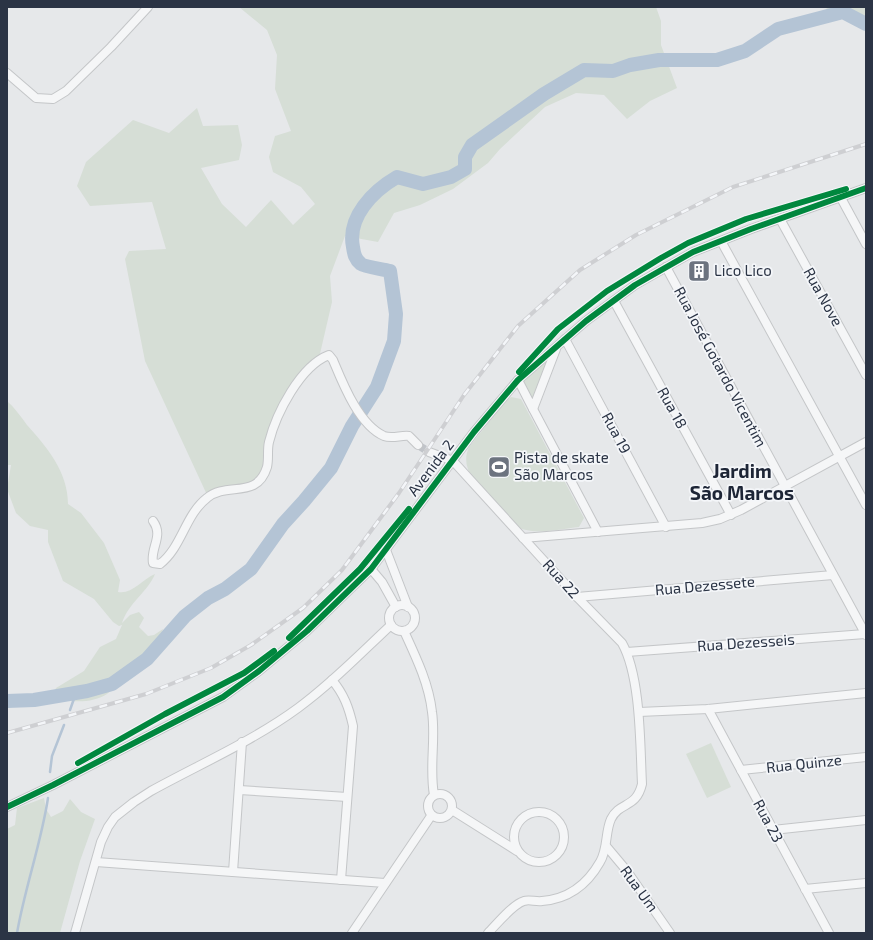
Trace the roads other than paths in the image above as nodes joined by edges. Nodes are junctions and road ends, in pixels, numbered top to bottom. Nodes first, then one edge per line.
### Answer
1 (148, 7) edge
2 (7, 73) edge
3 (866, 188) edge
4 (841, 198) junction
5 (780, 219) junction
6 (721, 241) junction
7 (866, 244) edge
8 (666, 267) junction
9 (614, 301) junction
10 (566, 339) junction
11 (557, 346) junction
12 (866, 375) edge
13 (518, 380) junction
14 (533, 409) junction
15 (866, 442) edge
16 (418, 444) tunnel mouth
17 (429, 452) tunnel mouth
18 (839, 457) junction
19 (453, 461) junction
20 (785, 486) junction
21 (866, 505) edge
22 (731, 514) junction
23 (153, 521) dead end
24 (666, 526) junction
25 (598, 532) junction
26 (523, 538) junction
27 (386, 550) junction
28 (371, 569) junction
29 (833, 575) junction
30 (577, 597) junction
31 (396, 607) junction
32 (408, 607) junction
33 (391, 625) junction
34 (404, 631) junction
35 (866, 635) edge
36 (627, 652) junction
37 (332, 680) junction
38 (866, 693) edge
39 (708, 709) junction
40 (639, 712) junction
41 (242, 742) junction
42 (866, 757) edge
43 (741, 770) junction
44 (239, 790) junction
45 (434, 795) junction
46 (347, 797) junction
47 (7, 807) edge
48 (452, 810) junction
49 (431, 816) junction
50 (866, 820) edge
51 (773, 830) junction
52 (606, 846) junction
53 (518, 852) junction
54 (96, 862) junction
55 (233, 872) junction
56 (341, 880) junction
57 (866, 883) edge
58 (385, 884) junction
59 (805, 889) junction
60 (75, 933) edge
61 (352, 933) edge
62 (488, 933) edge
63 (670, 933) edge
64 (828, 933) edge

1 - 2 street
3 - 4 street, Avenida 2
4 - 5 street, Avenida 2
4 - 7 street
5 - 6 street, Avenida 2
5 - 12 street, Rua Nove
6 - 8 street, Avenida 2
6 - 18 street
8 - 9 street, Avenida 2
8 - 20 street, Rua José Gotardo Vicentim
9 - 10 street, Avenida 2
9 - 22 street, Rua 18
10 - 11 street, Avenida 2
10 - 24 street, Rua 19
11 - 13 street, Avenida 2
11 - 14 street
13 - 14 street
13 - 19 street, Avenida 2
14 - 25 street
15 - 18 street
16 - 23 street
17 - 19 street
18 - 20 street
18 - 21 street
19 - 26 street, Rua 22
19 - 27 street, Avenida 2
20 - 22 street
20 - 29 street, Rua José Gotardo Vicentim
22 - 24 street
24 - 25 street
25 - 26 street
26 - 30 street, Rua 22
27 - 28 street, Avenida 2
27 - 32 street
28 - 31 street
28 - 47 street, Avenida 2
29 - 30 street, Rua Dezessete
29 - 35 street, Rua José Gotardo Vicentim
30 - 36 street, Rua 22
31 - 32 street
31 - 33 street
32 - 34 street
33 - 34 street
33 - 37 street
34 - 45 street
35 - 36 street, Rua Dezesseis
36 - 40 street, Rua 22
37 - 41 street
37 - 46 street
38 - 39 street
39 - 40 street
39 - 43 street, Rua 23
40 - 52 street, Rua 22
41 - 44 street
41 - 54 street
42 - 43 street, Rua Quinze
43 - 51 street, Rua 23
44 - 46 street
44 - 55 street
45 - 48 street
45 - 49 street
46 - 56 street
48 - 49 street
48 - 53 street
49 - 58 street
50 - 51 street
51 - 59 street, Rua 23
52 - 62 street
52 - 63 street, Rua Um
53 - 53 street
54 - 55 street
54 - 60 street
55 - 56 street
56 - 58 street
57 - 59 street
58 - 61 street
59 - 64 street, Rua 23

